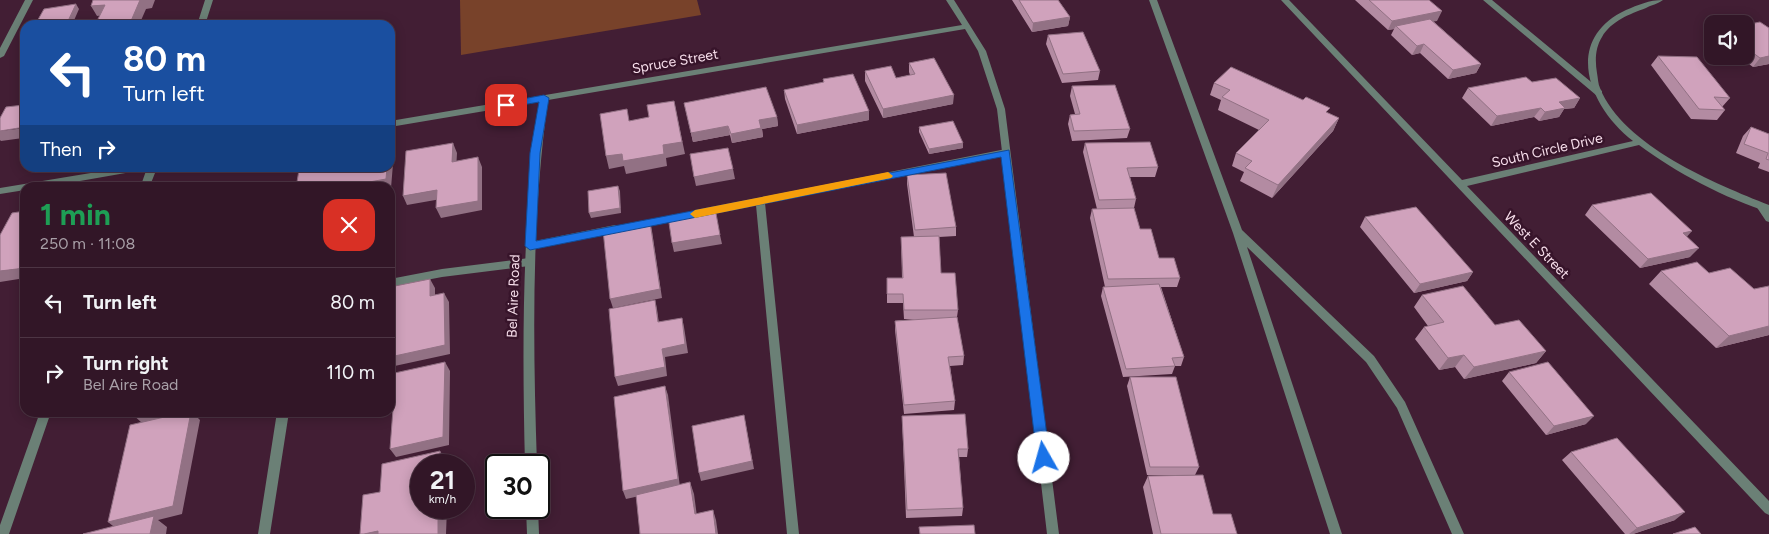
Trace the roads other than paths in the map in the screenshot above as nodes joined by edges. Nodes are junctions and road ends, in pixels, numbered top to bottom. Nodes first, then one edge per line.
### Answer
1 (29, 0) edge
2 (209, 0) edge
3 (950, 0) edge
4 (1153, 0) edge
5 (1285, 0) edge
6 (1487, 0) edge
7 (1659, 0) edge
8 (203, 20) edge
9 (965, 27) junction
10 (0, 56) edge
11 (1599, 92) junction
12 (544, 98) junction
13 (395, 123) edge
14 (1640, 142) junction
15 (1006, 152) junction
16 (113, 172) edge
17 (54, 182) edge
18 (1460, 184) junction
19 (20, 188) edge
20 (0, 191) edge
21 (760, 201) junction
22 (1765, 207) edge
23 (1769, 219) edge
24 (1238, 233) junction
25 (530, 246) junction
26 (529, 262) junction
27 (395, 282) edge
28 (44, 417) edge
29 (282, 417) edge
30 (531, 454) edge
31 (1769, 509) edge
32 (532, 519) edge
33 (3, 534) edge
34 (264, 534) edge
35 (533, 534) edge
36 (793, 534) edge
37 (1053, 534) edge
38 (1336, 534) edge
39 (1458, 534) edge

1 - 10 street
2 - 8 street
3 - 9 street
4 - 24 street
5 - 18 street, West E Street
6 - 11 street
7 - 11 street
9 - 12 street, Spruce Street
9 - 15 street
11 - 14 street
12 - 13 street, Spruce Street
12 - 25 street, Bel Aire Road
14 - 18 street, South Circle Drive
14 - 22 street
15 - 21 street
15 - 37 street
16 - 17 street
18 - 31 street, West E Street
19 - 20 street
21 - 25 street
21 - 36 street
22 - 23 street
24 - 38 street
24 - 39 street
25 - 26 street, Bel Aire Road
26 - 27 street
26 - 30 street, Bel Aire Road
28 - 33 street
29 - 34 street
32 - 35 street

